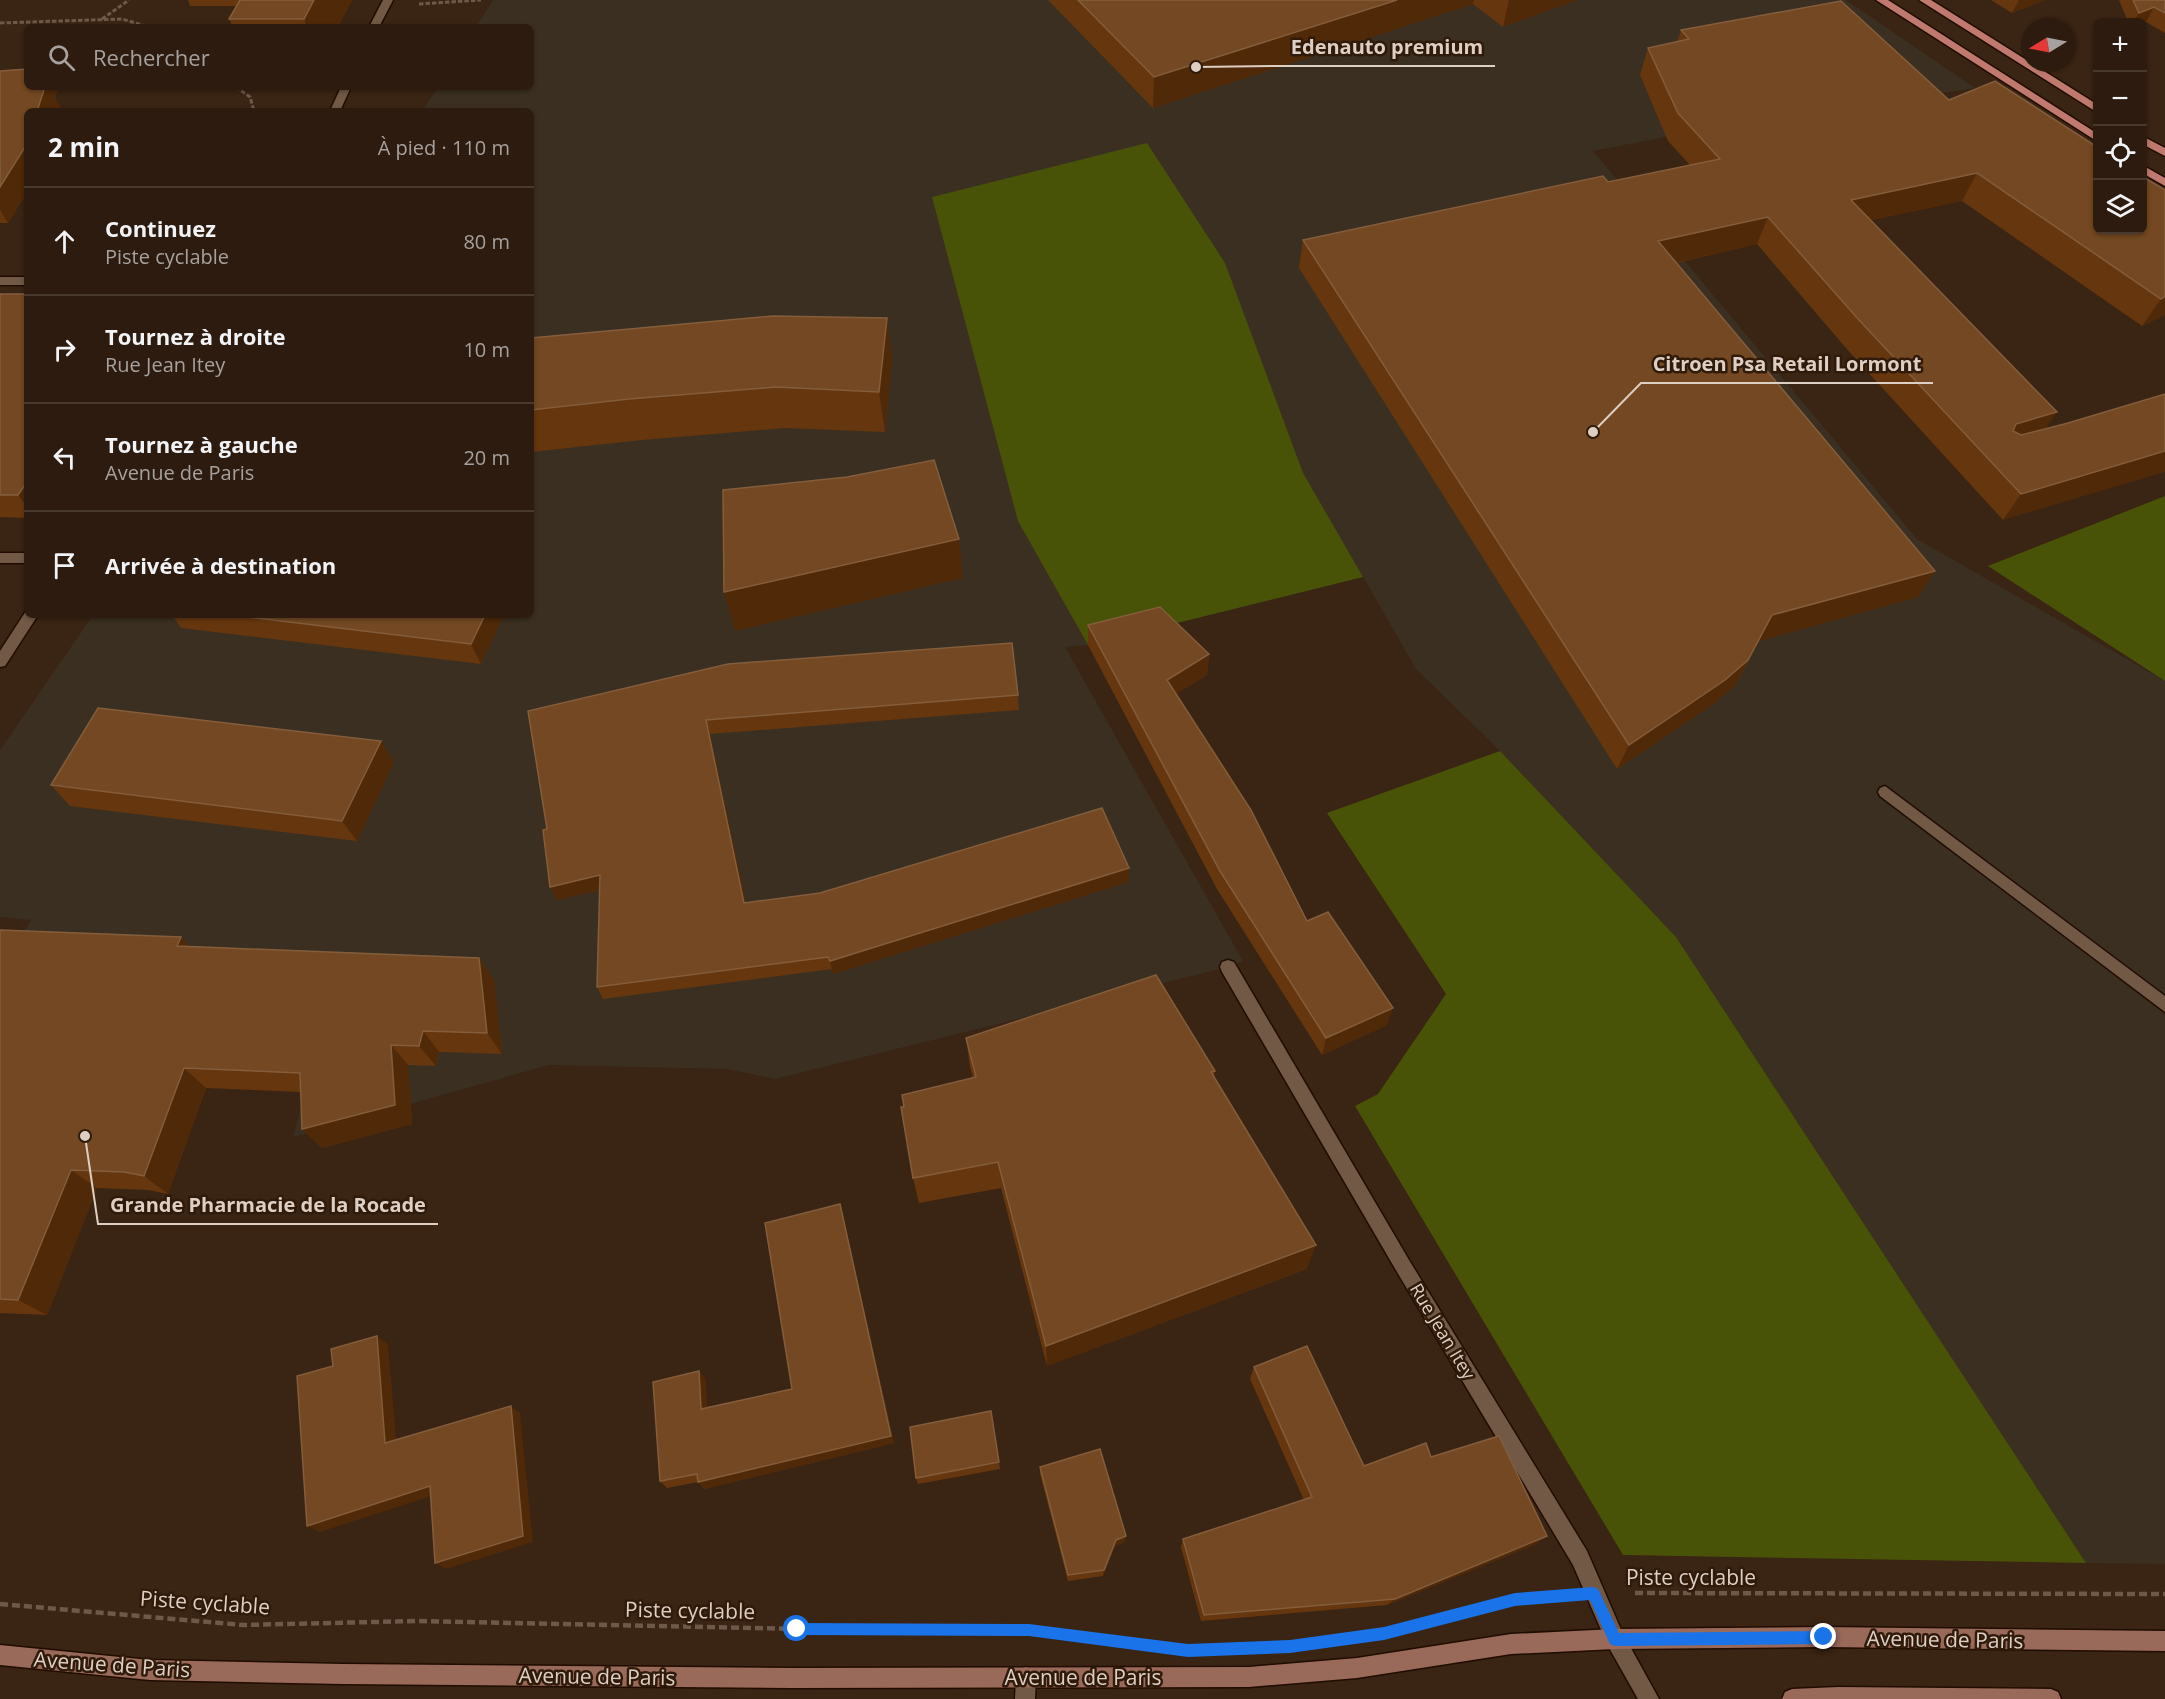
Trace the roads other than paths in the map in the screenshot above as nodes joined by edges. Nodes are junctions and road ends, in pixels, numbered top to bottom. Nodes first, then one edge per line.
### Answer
1 (388, 0) edge
2 (1881, 0) edge
3 (1924, 0) edge
4 (376, 24) edge
5 (345, 90) edge
6 (2093, 107) edge
7 (336, 108) edge
8 (2093, 136) edge
9 (2147, 142) edge
10 (2165, 153) edge
11 (2147, 171) edge
12 (2165, 183) edge
13 (0, 281) edge
14 (24, 281) edge
15 (0, 558) edge
16 (24, 558) edge
17 (29, 618) edge
18 (0, 662) edge
19 (1885, 792) dead end
20 (1228, 967) dead end
21 (2165, 1005) edge
22 (1615, 1639) junction
23 (2165, 1641) edge
24 (0, 1655) edge
25 (1026, 1677) junction
26 (1025, 1699) edge
27 (1649, 1699) edge
28 (1792, 1699) edge
29 (2051, 1699) edge

1 - 4 street
2 - 8 main road
3 - 6 main road
5 - 7 street
9 - 10 main road
11 - 12 main road
13 - 14 street
15 - 16 street
17 - 18 street
19 - 21 street
20 - 22 street, Rue Jean Itey
22 - 23 main road, Avenue de Paris
22 - 25 main road, Avenue de Paris
22 - 27 street, Rue Jean Itey
24 - 25 main road, Avenue de Paris
25 - 26 street
28 - 29 main road

